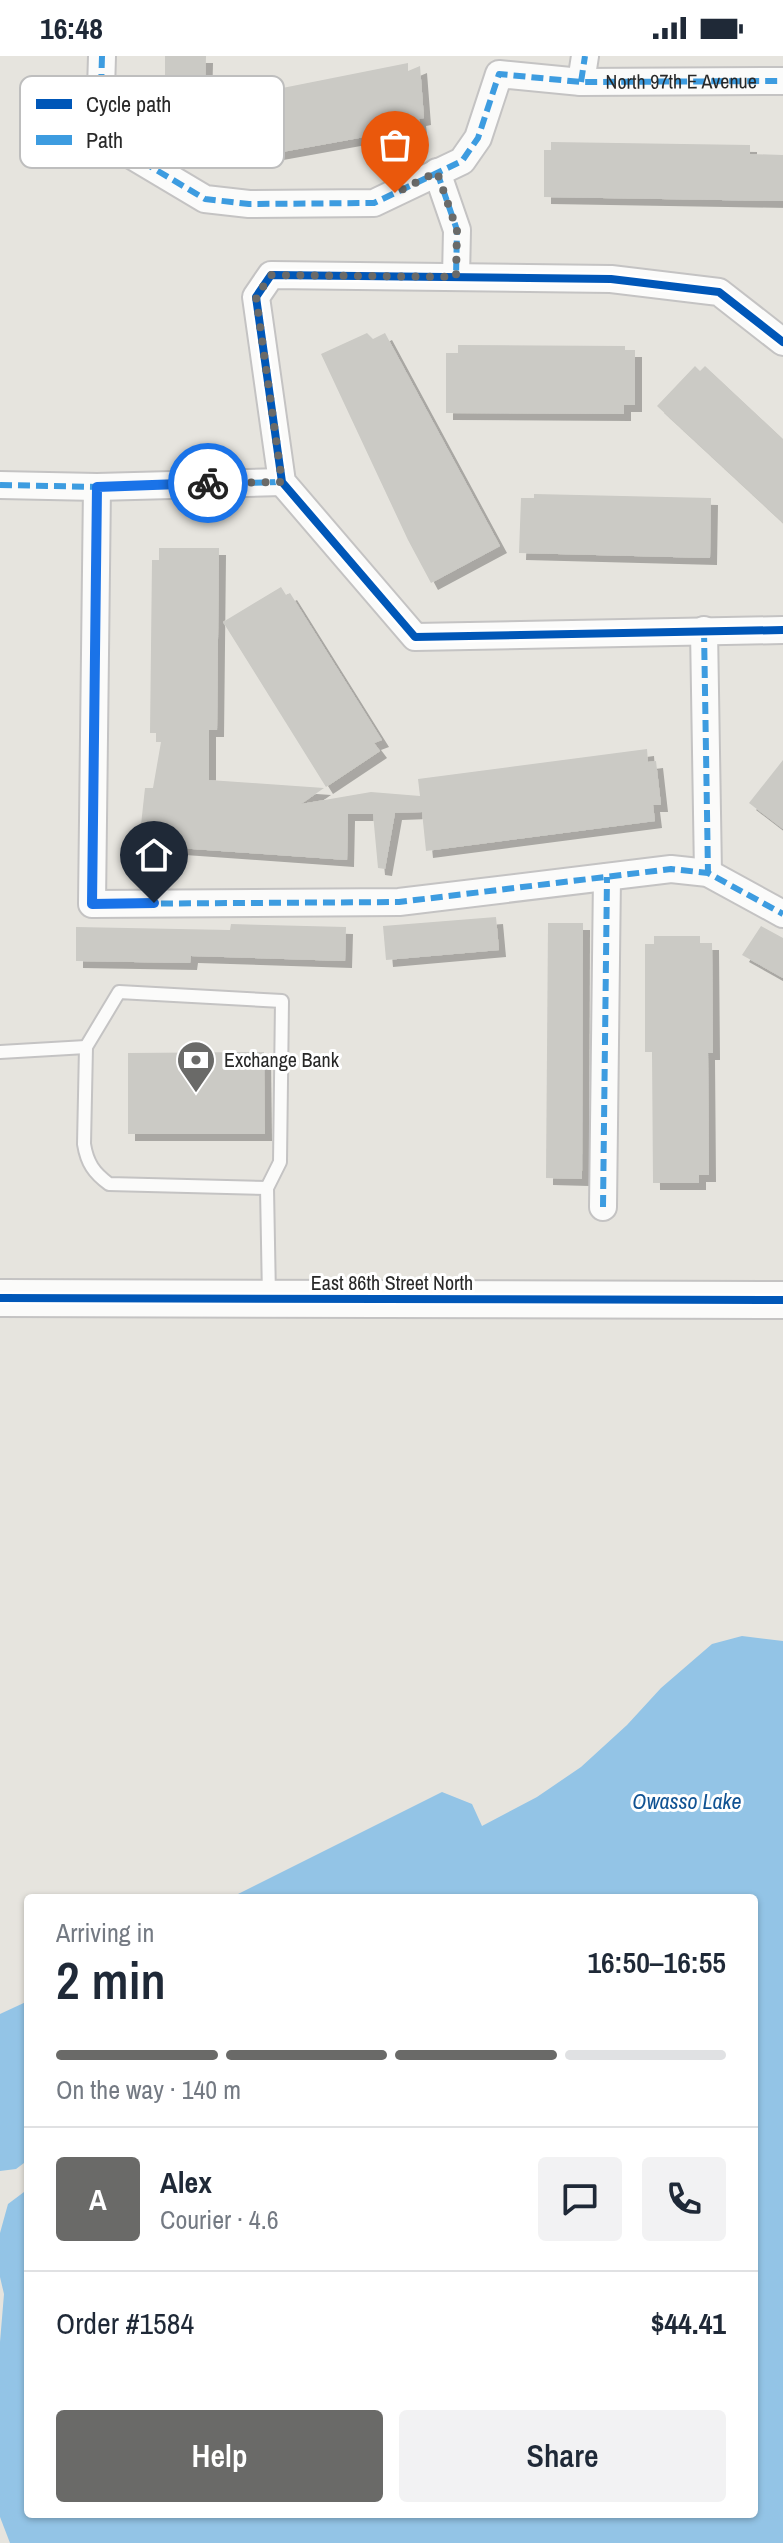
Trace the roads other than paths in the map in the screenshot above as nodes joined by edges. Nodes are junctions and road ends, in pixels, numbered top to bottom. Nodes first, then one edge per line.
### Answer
1 (102, 56) edge
2 (585, 56) edge
3 (101, 76) edge
4 (783, 81) edge
5 (581, 82) junction
6 (153, 168) edge
7 (437, 172) junction
8 (456, 277) junction
9 (783, 342) edge
10 (282, 482) junction
11 (0, 485) edge
12 (97, 487) junction
13 (704, 630) junction
14 (783, 630) edge
15 (708, 873) junction
16 (607, 877) junction
17 (783, 914) edge
18 (86, 1047) junction
19 (0, 1052) edge
20 (267, 1188) junction
21 (603, 1207) dead end
22 (0, 1298) edge
23 (269, 1298) junction
24 (783, 1300) edge

1 - 3 street, North 97th E Avenue
2 - 5 street, North 97th E Avenue
4 - 5 street, North 97th E Avenue
5 - 7 street, North 97th E Avenue
6 - 7 street, North 97th E Avenue
7 - 8 street
8 - 9 street
8 - 10 street
10 - 12 street
10 - 13 street
11 - 12 street
12 - 16 street
13 - 14 street
13 - 15 street
15 - 16 street
15 - 17 street
16 - 21 street
18 - 19 lane
18 - 20 lane
18 - 20 lane
20 - 23 lane
22 - 23 street, East 86th Street North
23 - 24 street, East 86th Street North

